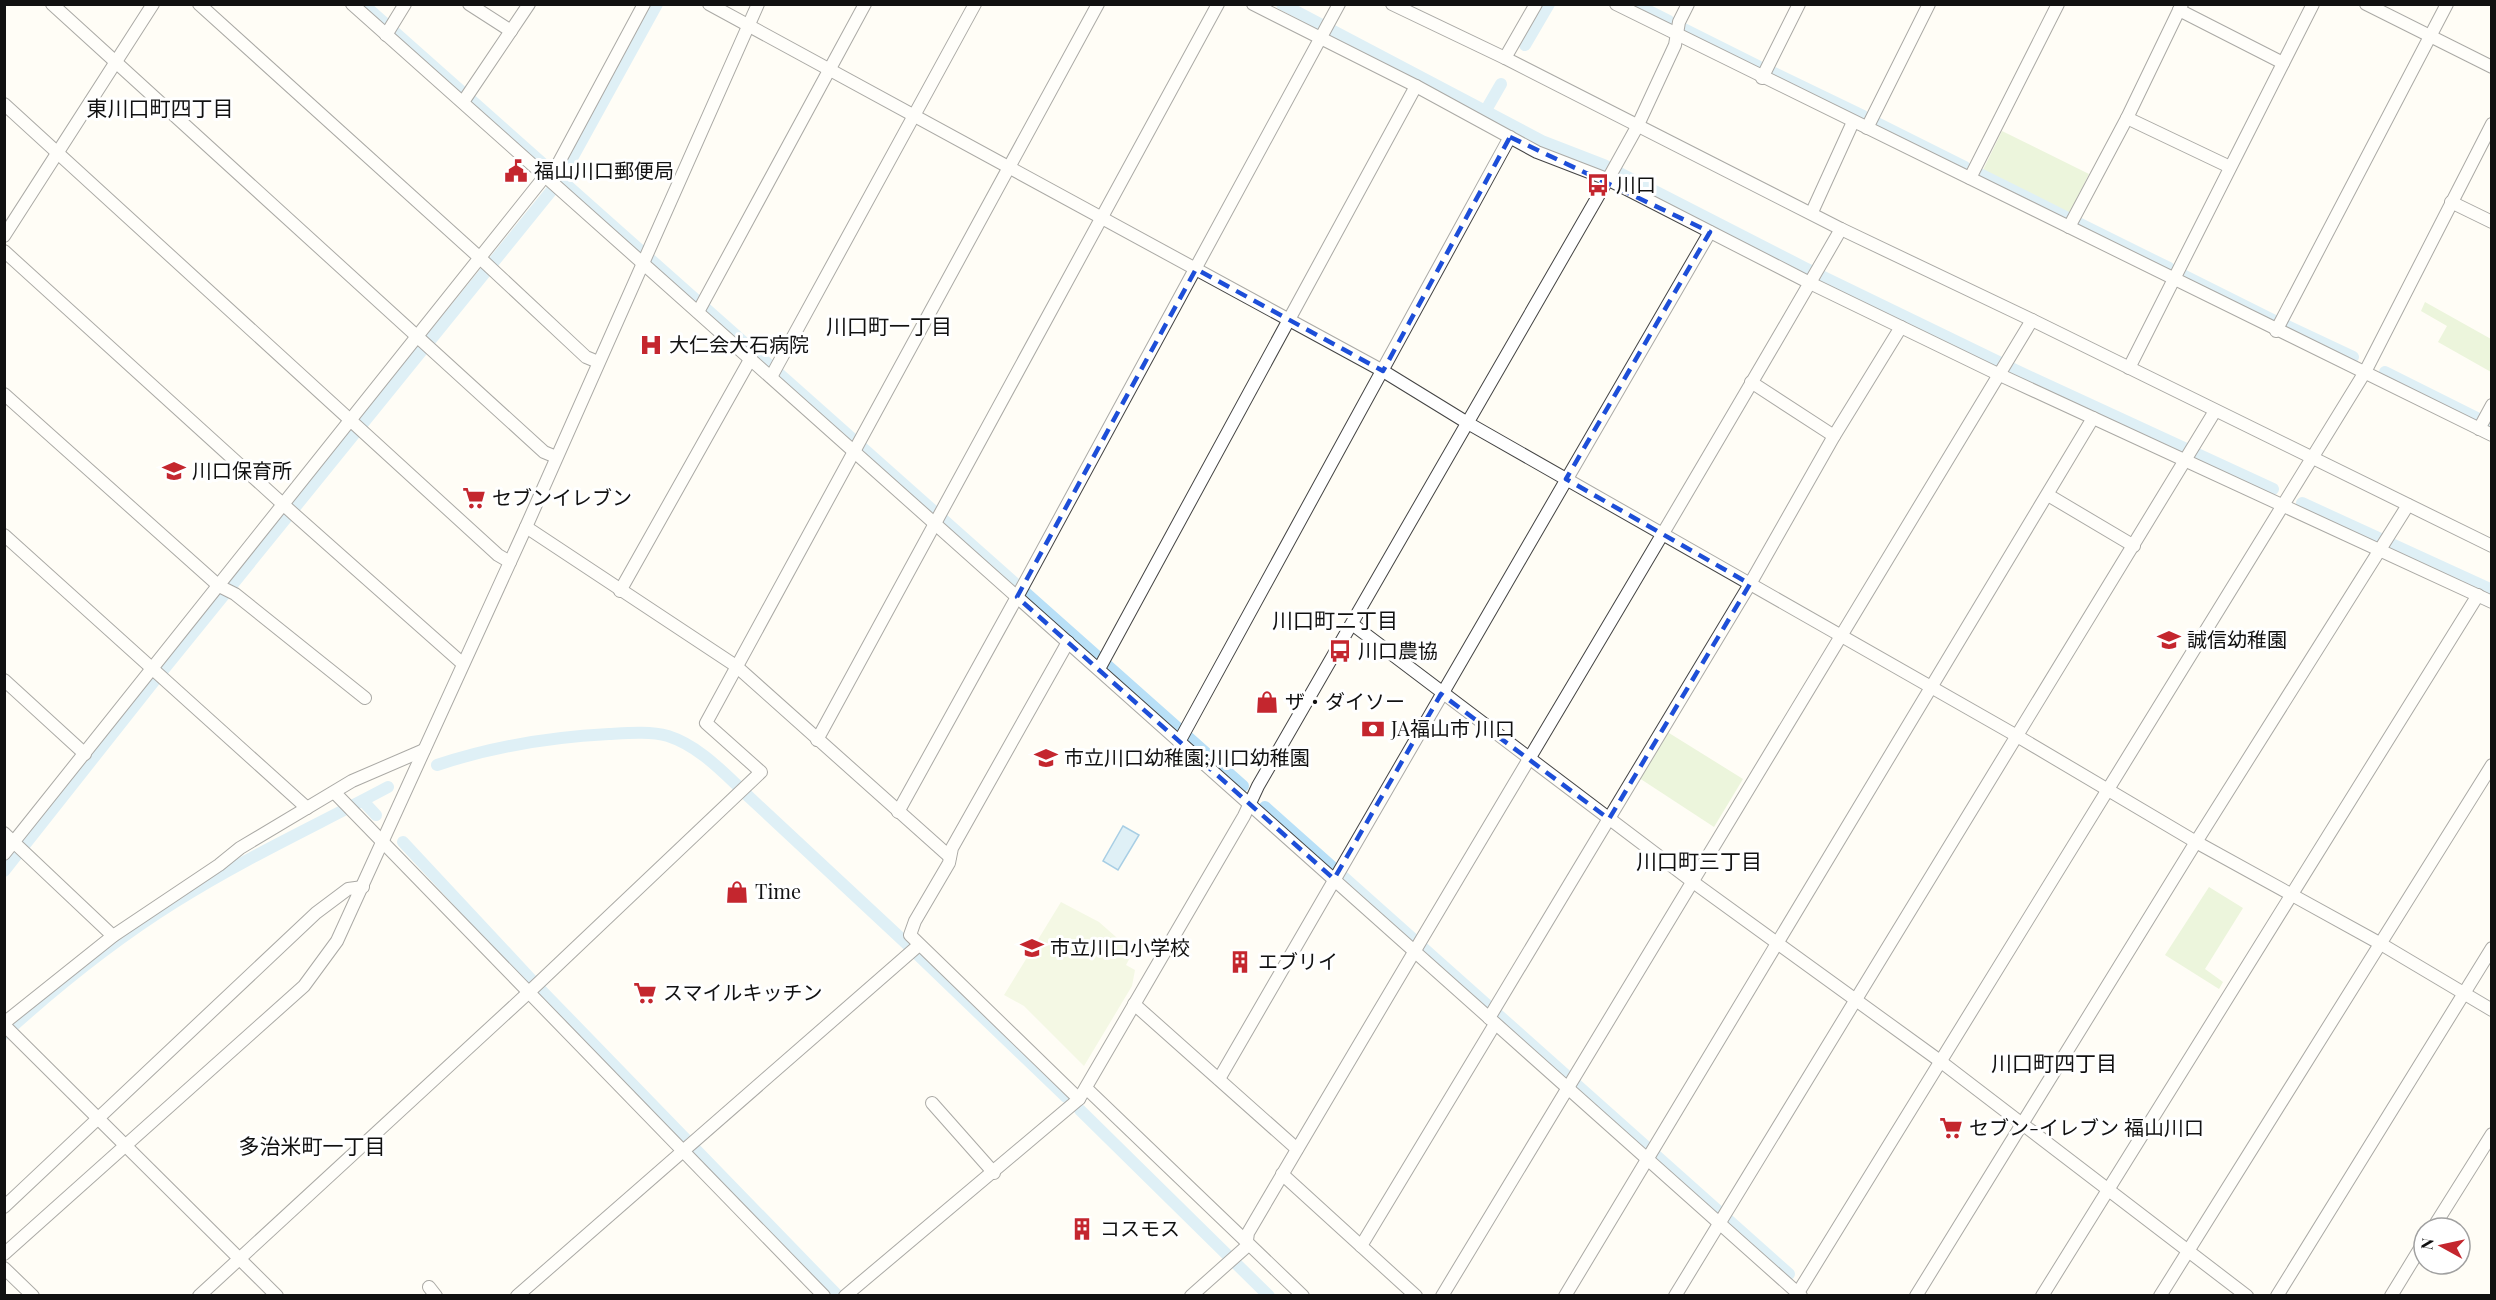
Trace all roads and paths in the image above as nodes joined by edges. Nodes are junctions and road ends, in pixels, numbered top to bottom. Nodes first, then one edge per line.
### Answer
1 (52, 4) edge
2 (153, 4) edge
3 (199, 4) edge
4 (352, 4) edge
5 (405, 4) edge
6 (469, 4) edge
7 (529, 4) edge
8 (644, 4) edge
9 (709, 4) edge
10 (758, 4) edge
11 (865, 4) edge
12 (975, 4) edge
13 (1098, 4) edge
14 (1218, 4) edge
15 (1253, 4) edge
16 (1339, 4) edge
17 (1392, 4) edge
18 (1536, 4) edge
19 (1616, 4) edge
20 (1688, 4) edge
21 (1799, 4) edge
22 (1929, 4) edge
23 (2058, 4) edge
24 (2313, 4) edge
25 (2366, 4) edge
26 (2447, 4) edge
27 (2181, 7) edge
28 (748, 25) junction
29 (511, 31) junction
30 (386, 34) junction
31 (1677, 35) junction
32 (2431, 36) junction
33 (1322, 38) junction
34 (1505, 58) junction
35 (116, 62) junction
36 (2283, 63) junction
37 (2492, 67) edge
38 (830, 70) junction
39 (1762, 78) junction
40 (1416, 86) junction
41 (463, 102) junction
42 (4, 104) edge
43 (915, 116) junction
44 (2127, 118) junction
45 (1853, 122) junction
46 (2492, 124) edge
47 (1636, 127) junction
48 (1867, 128) junction
49 (1510, 137) junction
50 (58, 154) junction
51 (1008, 167) junction
52 (2230, 167) junction
53 (1609, 175) junction
54 (1970, 178) junction
55 (550, 181) junction
56 (2451, 202) junction
57 (1812, 212) junction
58 (1101, 217) junction
59 (2492, 222) edge
60 (2069, 227) junction
61 (1841, 229) junction
62 (1710, 232) junction
63 (4, 236) edge
64 (4, 251) edge
65 (485, 262) junction
66 (643, 264) junction
67 (1196, 269) junction
68 (2172, 279) junction
69 (1810, 283) junction
70 (698, 312) junction
71 (1289, 320) junction
72 (2032, 320) junction
73 (1902, 327) junction
74 (2276, 331) junction
75 (423, 341) junction
76 (751, 358) junction
77 (598, 362) junction
78 (2129, 368) junction
79 (1383, 371) junction
80 (2364, 372) junction
81 (2000, 375) junction
82 (771, 377) junction
83 (1751, 382) junction
84 (4, 394) edge
85 (2492, 405) edge
86 (2216, 411) junction
87 (2093, 418) junction
88 (352, 422) junction
89 (1466, 422) junction
90 (2479, 429) junction
91 (2492, 435) edge
92 (1834, 436) junction
93 (853, 451) junction
94 (556, 457) junction
95 (2311, 458) junction
96 (2186, 459) junction
97 (1566, 479) junction
98 (2048, 495) junction
99 (2408, 505) junction
100 (2284, 506) junction
101 (289, 509) junction
102 (935, 524) junction
103 (526, 527) junction
104 (1661, 533) junction
105 (4, 535) edge
106 (2134, 546) junction
107 (2492, 546) edge
108 (2381, 550) junction
109 (510, 562) junction
110 (1750, 584) junction
111 (226, 589) junction
112 (620, 591) junction
113 (2478, 596) junction
114 (1017, 597) junction
115 (2492, 602) edge
116 (1352, 624) junction
117 (1842, 636) junction
118 (1068, 642) junction
119 (463, 664) junction
120 (736, 666) junction
121 (1099, 669) junction
122 (158, 674) junction
123 (4, 680) edge
124 (1931, 687) junction
125 (1441, 694) junction
126 (365, 698) dead end
127 (2017, 736) junction
128 (817, 740) junction
129 (1179, 742) junction
130 (424, 750) junction
131 (85, 754) junction
132 (1530, 758) junction
133 (2492, 765) edge
134 (2108, 790) junction
135 (335, 793) junction
136 (1250, 805) junction
137 (307, 808) junction
138 (898, 812) junction
139 (1610, 819) junction
140 (2196, 842) junction
141 (383, 843) junction
142 (15, 844) edge
143 (4, 854) edge
144 (950, 857) junction
145 (1334, 879) junction
146 (1693, 882) junction
147 (363, 887) junction
148 (2293, 894) junction
149 (113, 936) junction
150 (1778, 941) junction
151 (2381, 944) junction
152 (919, 945) junction
153 (2492, 948) edge
154 (1414, 952) junction
155 (533, 988) junction
156 (2463, 994) junction
157 (1856, 1000) junction
158 (1134, 1004) junction
159 (2492, 1010) edge
160 (1492, 1021) junction
161 (7, 1027) edge
162 (1940, 1061) junction
163 (1218, 1079) junction
164 (1086, 1088) junction
165 (1568, 1088) junction
166 (1079, 1099) junction
167 (932, 1103) dead end
168 (99, 1119) junction
169 (2022, 1125) junction
170 (2492, 1134) edge
171 (127, 1146) junction
172 (688, 1147) junction
173 (1297, 1149) junction
174 (1647, 1160) junction
175 (994, 1173) junction
176 (1282, 1174) junction
177 (2109, 1189) junction
178 (4, 1207) edge
179 (2441, 1216) edge
180 (1719, 1223) junction
181 (1246, 1240) junction
182 (1361, 1246) junction
183 (2188, 1251) junction
184 (4, 1254) edge
185 (240, 1258) junction
186 (2412, 1262) edge
187 (4, 1268) edge
188 (1798, 1295) edge
189 (33, 1296) edge
190 (199, 1296) edge
191 (277, 1296) edge
192 (518, 1296) edge
193 (824, 1296) edge
194 (845, 1296) edge
195 (1191, 1296) edge
196 (1303, 1296) edge
197 (1416, 1296) edge
198 (1442, 1296) edge
199 (1564, 1296) edge
200 (1675, 1296) edge
201 (1916, 1296) edge
202 (2042, 1296) edge
203 (2160, 1296) edge
204 (2247, 1296) edge
205 (2277, 1296) edge
206 (2391, 1296) edge

1 - 35 street
2 - 35 street
3 - 65 street
4 - 30 street
5 - 30 street
6 - 29 street
7 - 29 street
8 - 55 street
9 - 28 street
10 - 28 street
11 - 38 street
12 - 43 street
13 - 51 street
14 - 58 street
15 - 33 street
16 - 33 street
17 - 34 street
18 - 34 street
19 - 31 street
20 - 31 street
21 - 39 street
22 - 48 street
23 - 54 street
24 - 36 street
25 - 32 street
26 - 32 street
27 - 36 street
27 - 44 street
28 - 38 street
28 - 66 street
29 - 41 street
30 - 41 street
31 - 39 street
31 - 47 street
32 - 37 street
32 - 74 street
33 - 40 street
33 - 67 street
34 - 47 street
35 - 50 street
35 - 75 street
36 - 52 street
38 - 43 street
38 - 70 street
39 - 45 street
40 - 49 street
40 - 71 street
41 - 55 street
42 - 50 street
43 - 51 street
43 - 82 street
44 - 52 street
44 - 60 street
45 - 48 street
45 - 57 street
46 - 56 street
47 - 53 street
47 - 57 street
48 - 54 street
49 - 53 street
49 - 79 street
50 - 63 street
50 - 88 street
51 - 58 street
51 - 93 street
52 - 68 street
53 - 62 street
53 - 89 street
54 - 60 street
55 - 65 street
55 - 66 street
56 - 59 street
56 - 80 street
57 - 61 street
58 - 67 street
58 - 102 street
60 - 68 street
61 - 69 street
61 - 72 street
62 - 69 street
62 - 97 street
64 - 101 street
65 - 75 street
65 - 77 street
66 - 70 street
66 - 77 street
67 - 71 street
67 - 114 street
68 - 74 street
68 - 78 street
69 - 73 street
69 - 83 street
70 - 76 street
71 - 79 street
71 - 121 street
72 - 78 street
72 - 81 street
73 - 81 street
73 - 92 street
74 - 80 street
75 - 88 street
75 - 94 street
76 - 82 street
76 - 112 street
77 - 94 street
78 - 86 street
79 - 89 street
79 - 129 street
80 - 90 street
80 - 95 street
81 - 87 street
81 - 117 street
82 - 93 street
83 - 92 street
83 - 104 street
84 - 111 street
85 - 90 street
86 - 95 street
86 - 96 street
87 - 96 street
87 - 98 street
88 - 101 street
88 - 109 street
89 - 97 street
89 - 116 street
90 - 91 street
92 - 110 street
93 - 102 street
93 - 120 street
94 - 103 street
95 - 99 street
95 - 100 street
96 - 100 street
96 - 106 street
97 - 104 street
97 - 125 street
98 - 106 street
98 - 124 street
99 - 107 street
99 - 108 street
100 - 108 street
100 - 134 street
101 - 111 street
101 - 119 street
102 - 114 street
102 - 128 street
103 - 109 street
103 - 112 street
104 - 110 street
104 - 132 street
105 - 122 street
106 - 127 street
108 - 113 street
108 - 140 street
109 - 119 street
110 - 117 street
110 - 139 street
111 - 122 street
111 - 126 street
112 - 120 street
113 - 115 street
113 - 148 street
114 - 118 street
114 - 138 street
116 - 125 street
116 - 136 street
117 - 124 street
117 - 146 street
118 - 121 street
118 - 144 street
119 - 130 street
120 - 128 street
120 - 155 street
121 - 129 street
122 - 131 street
122 - 137 street
123 - 131 street
124 - 127 street
124 - 150 street
125 - 132 street
125 - 145 street
127 - 134 street
127 - 157 street
128 - 138 street
129 - 136 street
130 - 135 street
130 - 141 street
131 - 142 street
132 - 139 street
132 - 154 street
133 - 151 street
134 - 140 street
134 - 162 street
135 - 137 street
135 - 141 street
136 - 145 street
136 - 158 street
137 - 149 street
138 - 144 street
139 - 146 street
139 - 160 street
140 - 148 street
140 - 169 street
141 - 147 street
141 - 155 street
142 - 143 street
142 - 149 street
144 - 152 street
145 - 154 street
145 - 163 street
146 - 150 street
146 - 165 street
147 - 168 street
147 - 171 street
148 - 151 street
148 - 177 street
149 - 161 street
150 - 157 street
150 - 174 street
151 - 156 street
151 - 183 street
152 - 166 street
152 - 172 street
153 - 156 street
154 - 160 street
154 - 173 street
155 - 172 street
155 - 185 street
156 - 159 street
156 - 205 street
157 - 162 street
157 - 180 street
158 - 163 street
158 - 164 street
160 - 165 street
160 - 182 street
161 - 168 street
162 - 169 street
162 - 188 street
163 - 173 street
164 - 166 street
164 - 181 street
165 - 174 street
165 - 198 street
166 - 175 street
167 - 175 street
168 - 171 street
168 - 178 street
169 - 177 street
169 - 201 street
170 - 179 street
171 - 184 street
171 - 185 street
172 - 192 street
172 - 193 street
173 - 176 street
174 - 180 street
174 - 199 street
175 - 194 street
176 - 181 street
176 - 182 street
177 - 183 street
177 - 202 street
180 - 188 street
180 - 200 street
181 - 195 street
181 - 196 street
182 - 197 street
183 - 203 street
183 - 204 street
185 - 190 street
185 - 191 street
186 - 206 street
187 - 189 street

